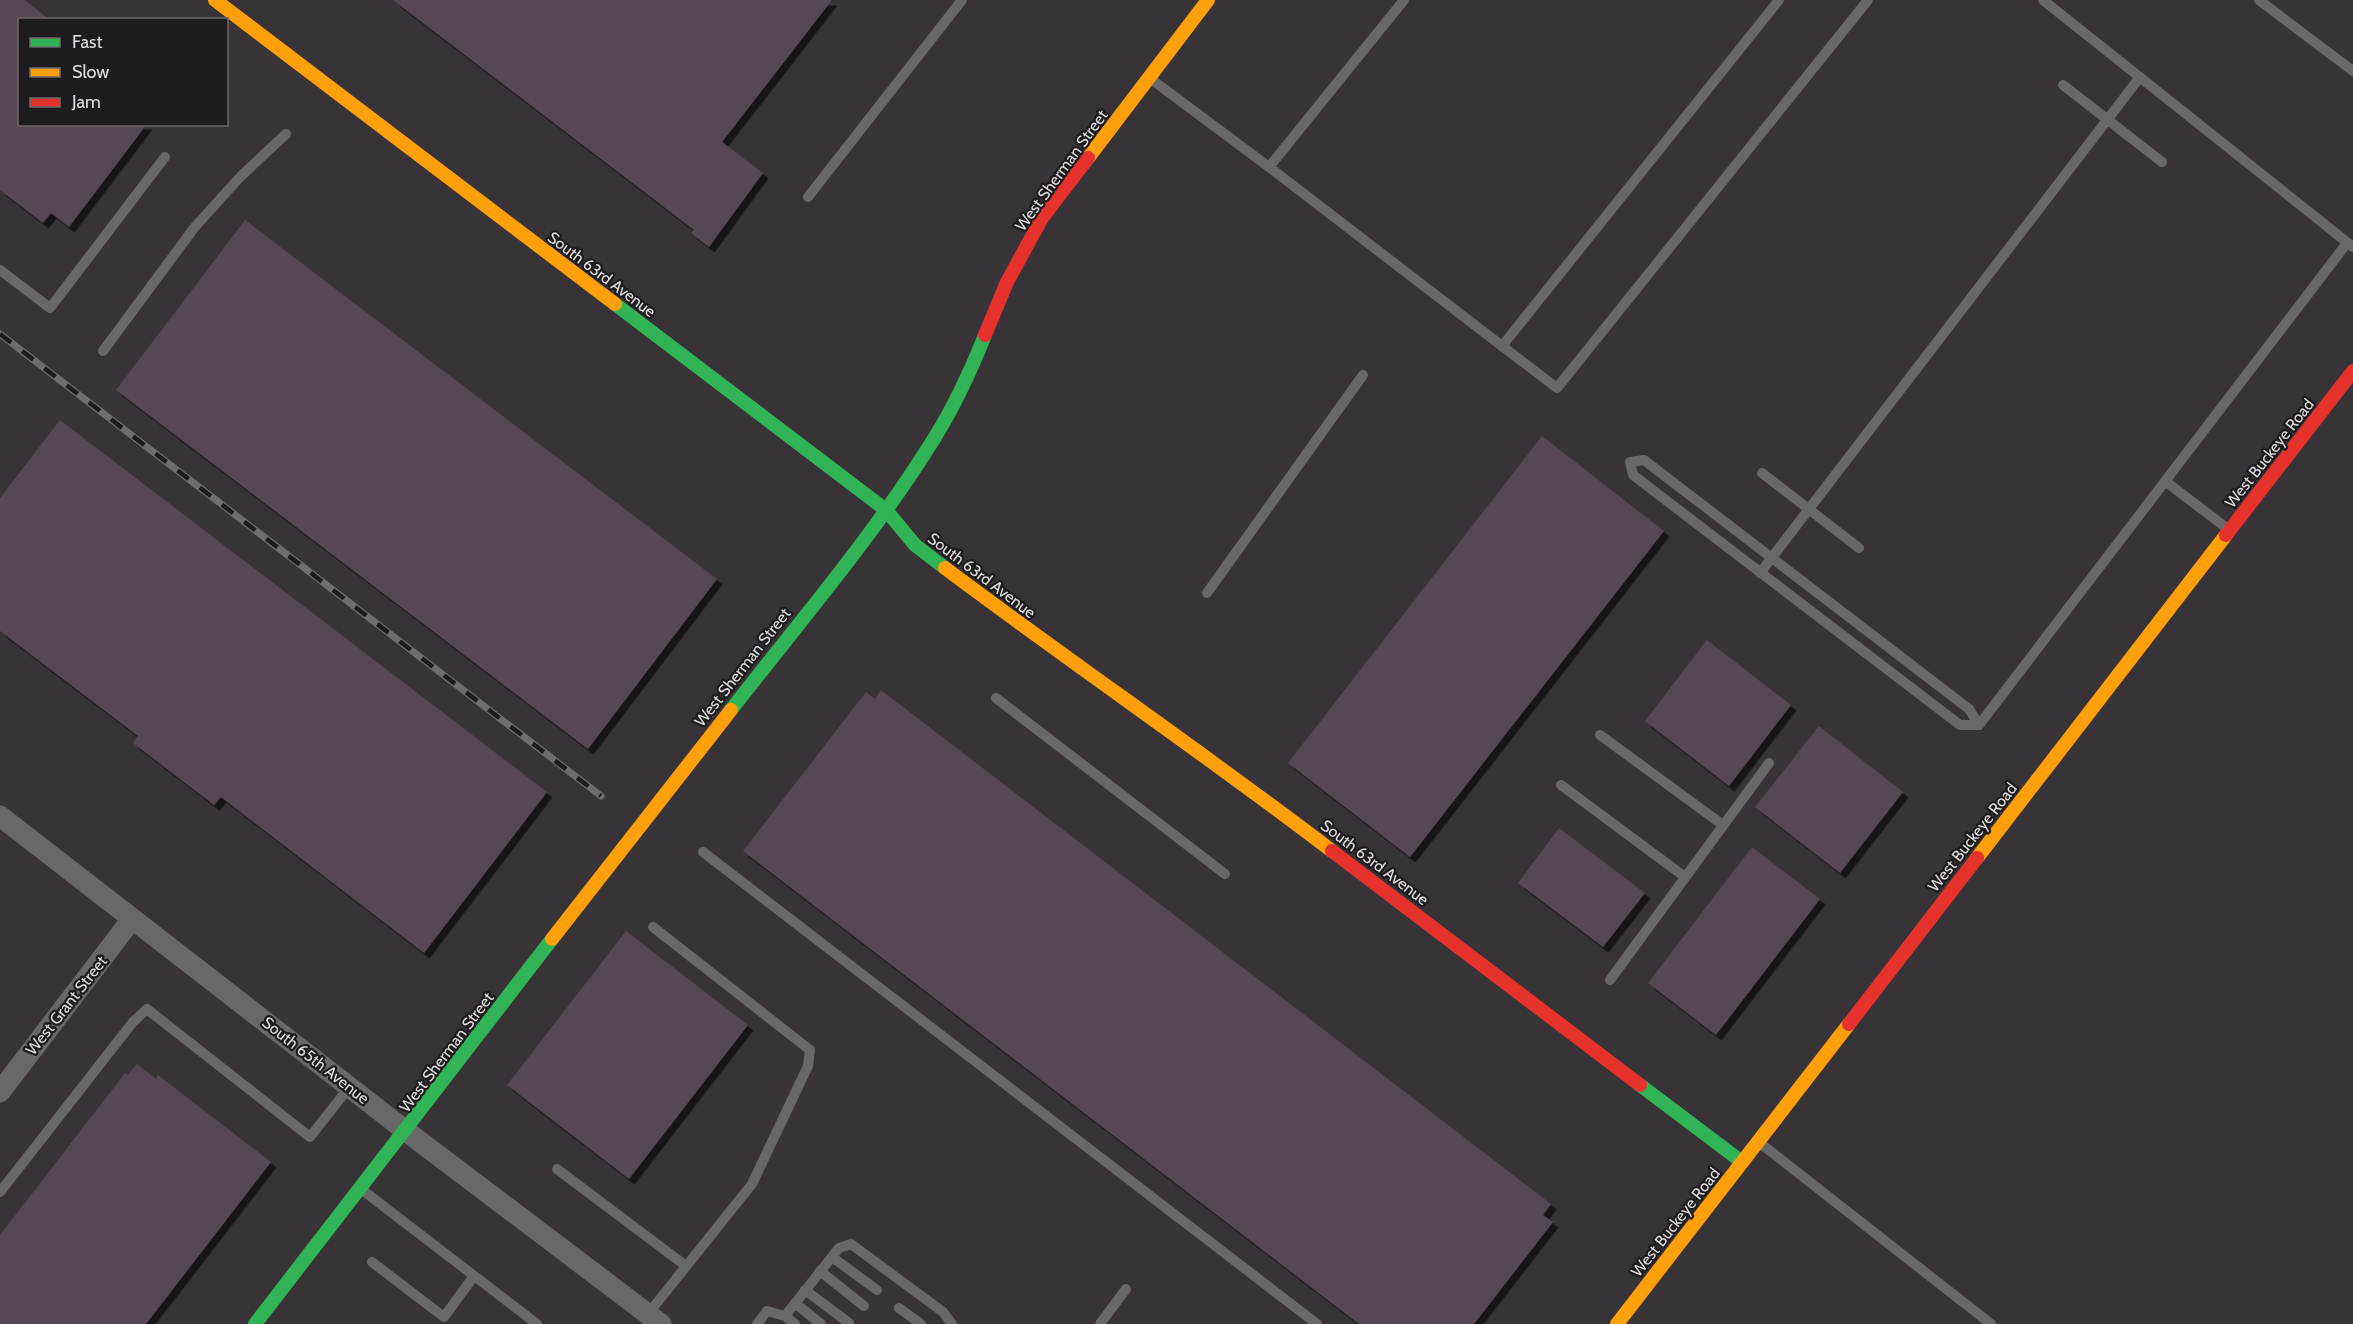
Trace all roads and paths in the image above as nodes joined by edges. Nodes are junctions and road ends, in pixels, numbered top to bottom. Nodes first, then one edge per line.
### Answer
1 (215, 0) edge
2 (962, 0) edge
3 (1208, 0) edge
4 (1404, 0) edge
5 (1779, 0) edge
6 (1868, 0) edge
7 (2043, 0) edge
8 (2259, 0) edge
9 (2353, 71) edge
10 (2140, 77) junction
11 (1149, 78) junction
12 (2063, 85) dead end
13 (2108, 120) junction
14 (286, 134) dead end
15 (165, 157) dead end
16 (2162, 162) dead end
17 (1269, 167) junction
18 (808, 197) dead end
19 (2350, 245) edge
20 (0, 270) edge
21 (1502, 346) junction
22 (103, 351) dead end
23 (2353, 371) edge
24 (1363, 375) dead end
25 (1762, 473) dead end
26 (2166, 481) junction
27 (886, 510) junction
28 (1809, 510) junction
29 (2230, 531) junction
30 (1858, 548) dead end
31 (1772, 558) junction
32 (1760, 573) junction
33 (1207, 593) dead end
34 (996, 698) dead end
35 (1979, 725) junction
36 (1600, 735) dead end
37 (1769, 763) dead end
38 (1561, 785) dead end
39 (0, 816) edge
40 (1723, 825) junction
41 (703, 852) dead end
42 (1225, 874) dead end
43 (1685, 877) junction
44 (132, 919) junction
45 (653, 927) dead end
46 (1610, 980) dead end
47 (350, 1086) junction
48 (0, 1092) edge
49 (406, 1131) junction
50 (1758, 1142) junction
51 (1742, 1162) junction
52 (557, 1168) dead end
53 (360, 1188) junction
54 (0, 1192) edge
55 (832, 1257) junction
56 (372, 1262) dead end
57 (686, 1266) junction
58 (820, 1271) junction
59 (474, 1276) junction
60 (1126, 1289) dead end
61 (805, 1290) junction
62 (877, 1290) dead end
63 (795, 1303) junction
64 (864, 1306) dead end
65 (899, 1308) dead end
66 (785, 1316) junction
67 (655, 1319) edge
68 (849, 1323) edge
69 (255, 1324) edge
70 (537, 1324) edge
71 (757, 1324) edge
72 (795, 1324) edge
73 (821, 1324) edge
74 (921, 1324) edge
75 (952, 1324) edge
76 (1100, 1324) edge
77 (1317, 1324) edge
78 (1617, 1324) edge
79 (1991, 1324) edge

1 - 27 street, South 63rd Avenue
2 - 18 lane
3 - 11 street, West Sherman Street
4 - 17 lane
5 - 21 lane
6 - 21 lane
7 - 10 lane
8 - 9 lane
10 - 13 lane
10 - 19 lane
11 - 17 lane
11 - 27 street, West Sherman Street
12 - 13 lane
13 - 16 lane
13 - 28 lane
14 - 22 lane
15 - 20 lane
17 - 21 lane
19 - 26 lane
23 - 29 street, West Buckeye Road
24 - 33 lane
25 - 28 lane
26 - 29 lane
26 - 35 lane
27 - 49 street, West Sherman Street
27 - 51 street, South 63rd Avenue
28 - 30 lane
28 - 31 lane
29 - 50 street, West Buckeye Road
31 - 32 lane
31 - 32 lane
31 - 35 lane
32 - 35 lane
34 - 42 lane
36 - 40 lane
37 - 40 lane
38 - 43 lane
39 - 44 street, South 65th Avenue
40 - 43 lane
41 - 77 lane
43 - 46 lane
44 - 47 street, South 65th Avenue
44 - 48 street, West Grant Street
45 - 57 lane
47 - 49 street, South 65th Avenue
47 - 54 lane
49 - 53 street, West Sherman Street
49 - 67 street, South 65th Avenue
50 - 51 street, West Buckeye Road
50 - 79 lane
51 - 78 street, West Buckeye Road
52 - 57 lane
53 - 59 lane
53 - 69 street, West Sherman Street
55 - 58 lane
55 - 62 lane
55 - 75 lane
56 - 59 lane
57 - 67 lane
58 - 61 lane
58 - 64 lane
59 - 70 lane
60 - 76 lane
61 - 63 lane
61 - 68 lane
63 - 66 lane
63 - 73 lane
65 - 74 lane
66 - 71 lane
66 - 72 lane

